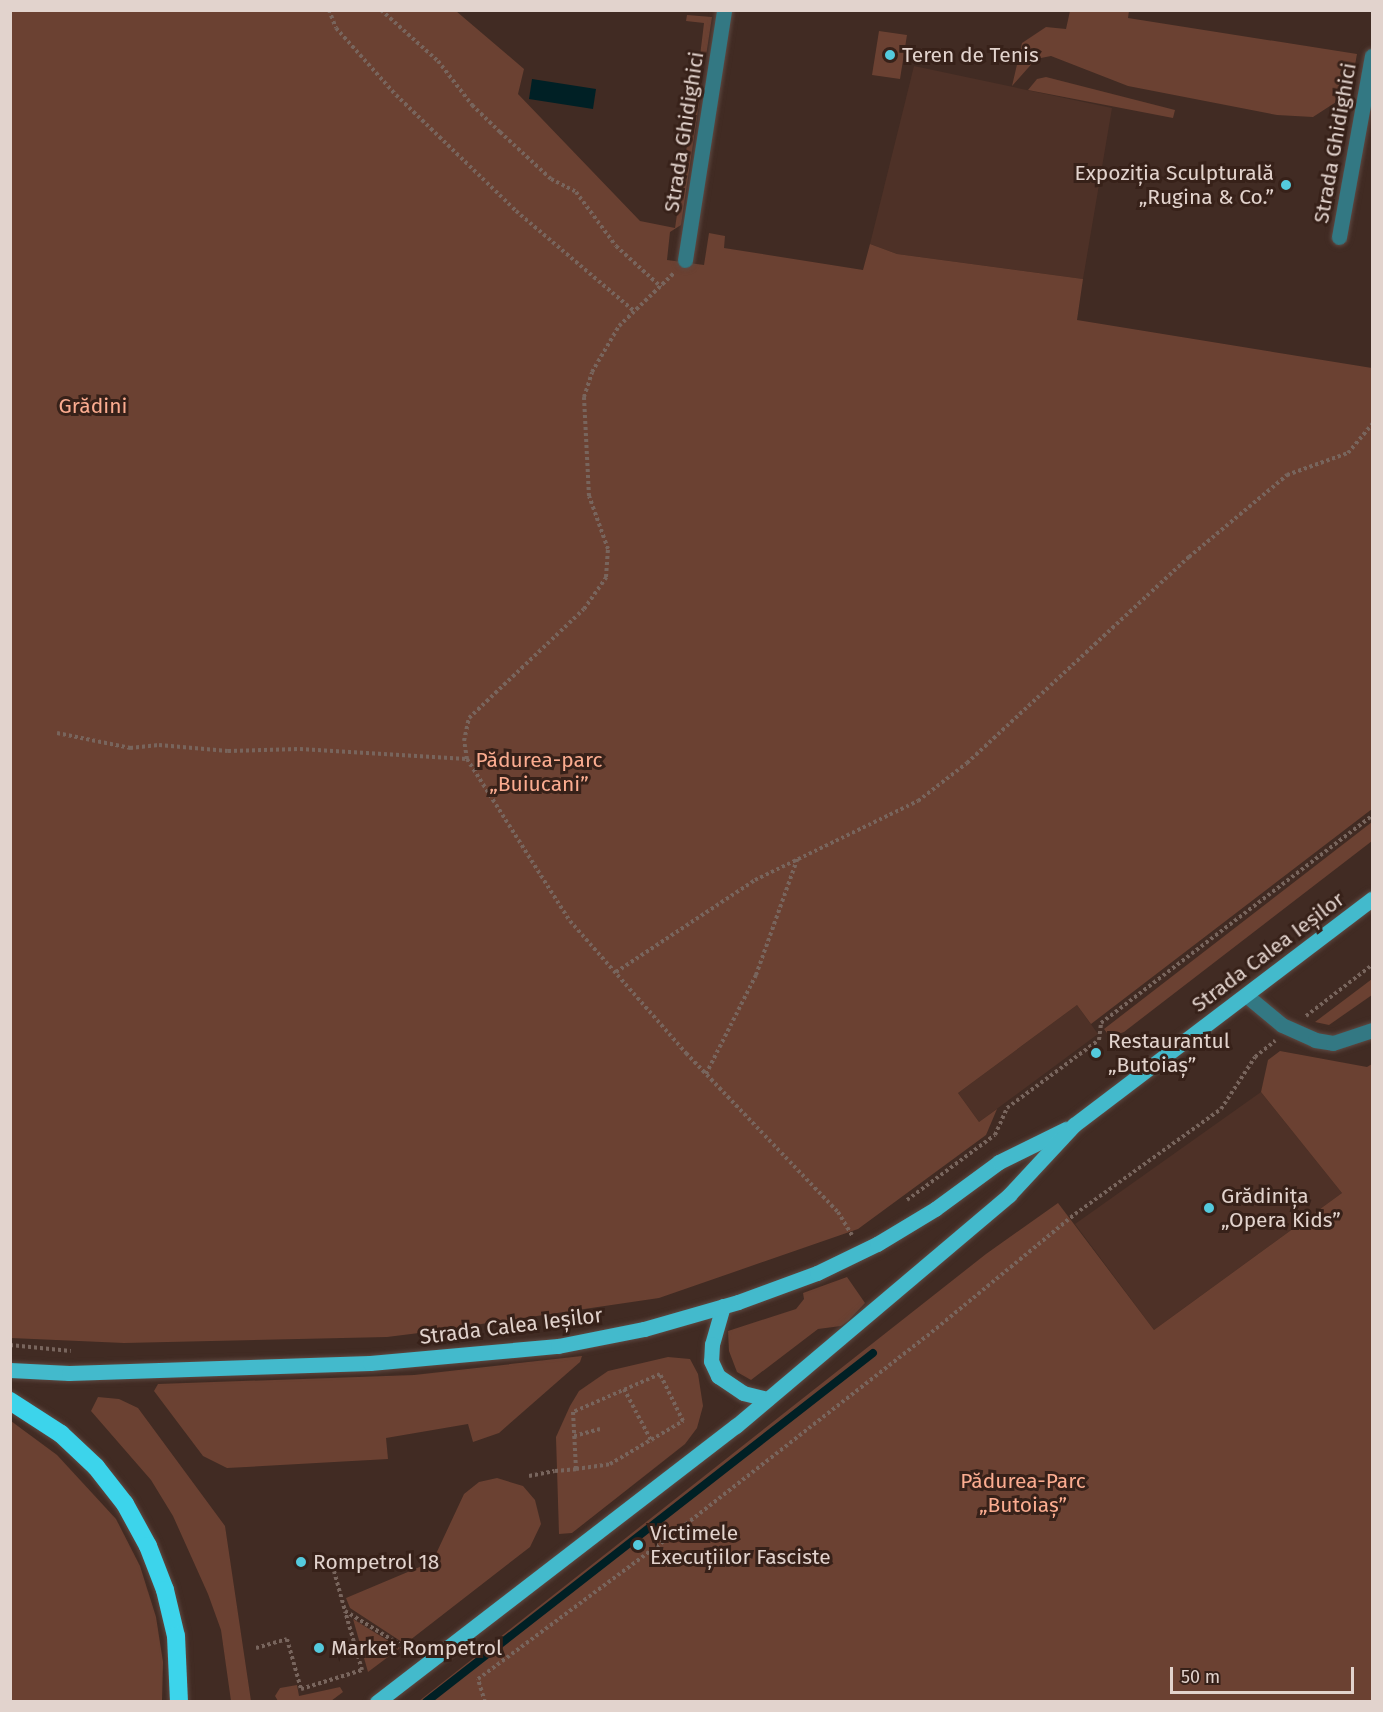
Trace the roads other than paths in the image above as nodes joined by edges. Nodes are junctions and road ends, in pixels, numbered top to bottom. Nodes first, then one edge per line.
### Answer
1 (723, 10) edge
2 (1372, 56) edge
3 (1339, 237) dead end
4 (685, 260) road end
5 (1372, 899) edge
6 (1247, 996) junction
7 (1372, 1030) edge
8 (1074, 1125) junction
9 (723, 1306) junction
10 (10, 1370) edge
11 (767, 1399) junction
12 (10, 1401) edge
13 (179, 1701) edge
14 (377, 1701) edge

1 - 4 lane, Strada Ghidighici
2 - 3 lane, Strada Ghidighici
5 - 6 main road, Strada Calea Ieșilor
6 - 7 lane
6 - 8 main road, Strada Calea Ieșilor
8 - 9 main road, Strada Calea Ieșilor
8 - 11 main road, Strada Calea Ieșilor
9 - 10 main road, Strada Calea Ieșilor
9 - 11 main road
11 - 14 main road, Strada Calea Ieșilor
12 - 13 highway

